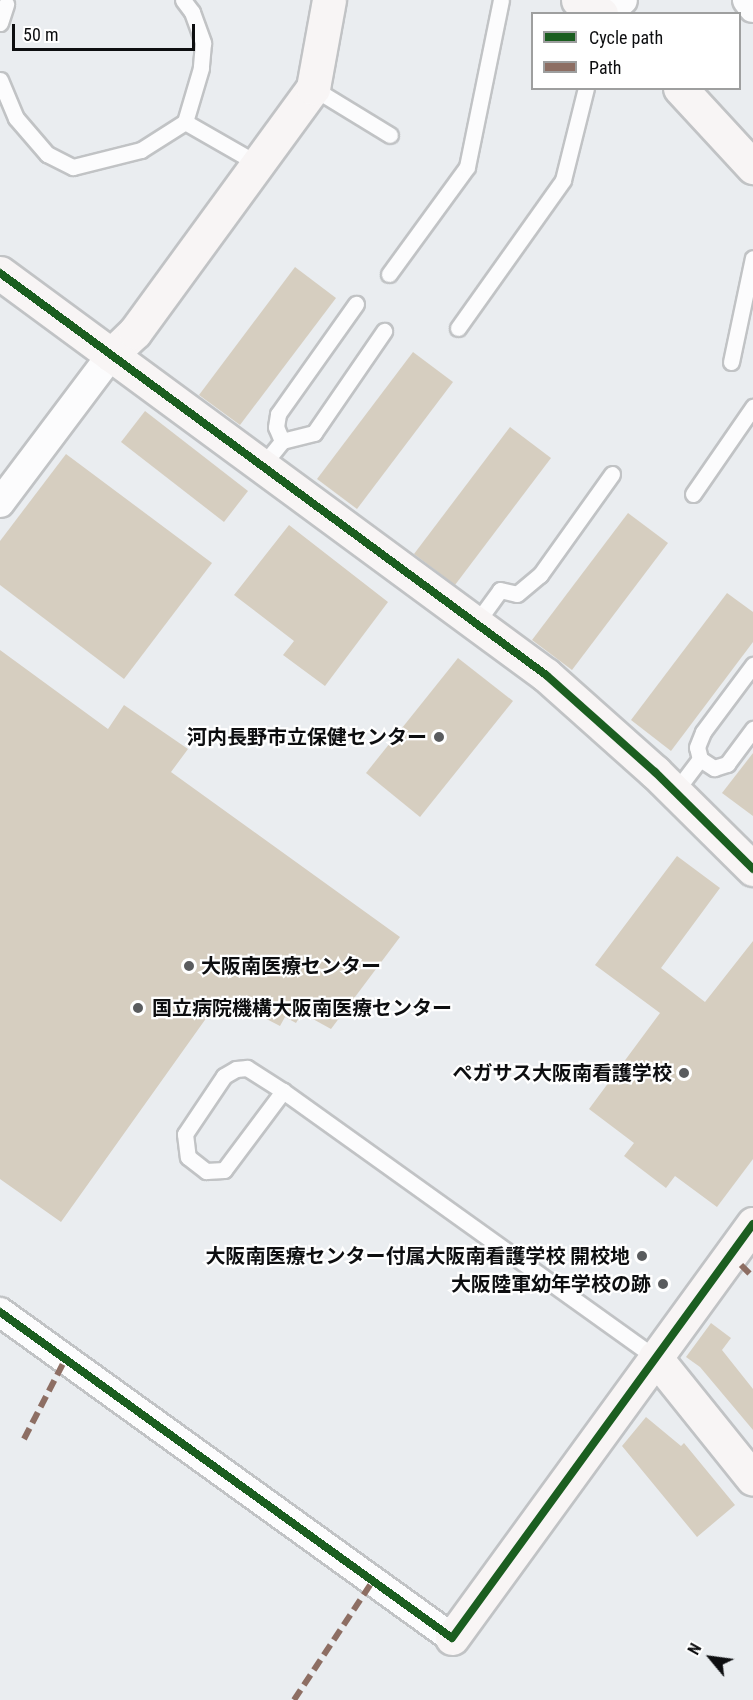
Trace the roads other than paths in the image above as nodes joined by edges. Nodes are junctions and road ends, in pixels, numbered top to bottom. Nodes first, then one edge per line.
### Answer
1 (183, 0) edge
2 (329, 0) edge
3 (501, 0) edge
4 (578, 0) edge
5 (623, 0) edge
6 (747, 0) edge
7 (6, 2) edge
8 (753, 8) edge
9 (598, 12) edge
10 (609, 12) edge
11 (0, 22) edge
12 (0, 80) edge
13 (313, 88) junction
14 (586, 90) edge
15 (682, 90) edge
16 (185, 122) junction
17 (390, 135) dead end
18 (258, 164) junction
19 (753, 167) edge
20 (753, 258) edge
21 (0, 273) edge
22 (389, 274) dead end
23 (356, 304) dead end
24 (458, 328) dead end
25 (384, 331) dead end
26 (111, 355) junction
27 (731, 362) dead end
28 (753, 407) edge
29 (282, 441) junction
30 (262, 466) junction
31 (612, 474) dead end
32 (693, 494) dead end
33 (0, 503) edge
34 (477, 622) junction
35 (753, 665) edge
36 (753, 729) edge
37 (700, 759) junction
38 (675, 792) junction
39 (753, 869) edge
40 (283, 1091) junction
41 (753, 1224) edge
42 (0, 1312) edge
43 (656, 1357) junction
44 (753, 1479) edge
45 (452, 1638) joint

1 - 16 lane
2 - 13 street
3 - 22 lane
4 - 9 street
5 - 10 street
6 - 8 street
7 - 11 lane
12 - 16 lane
13 - 17 lane
13 - 18 street
14 - 24 lane
15 - 19 street
16 - 18 lane
18 - 26 street
20 - 27 lane
21 - 26 street
23 - 29 lane
25 - 29 lane
26 - 30 street
26 - 33 street
28 - 32 lane
29 - 30 lane
30 - 34 street
31 - 34 lane
34 - 38 street
35 - 37 lane
36 - 37 lane
37 - 38 lane
38 - 39 street
40 - 40 lane
40 - 43 lane
41 - 43 street
42 - 45 street
43 - 44 street
43 - 45 street

